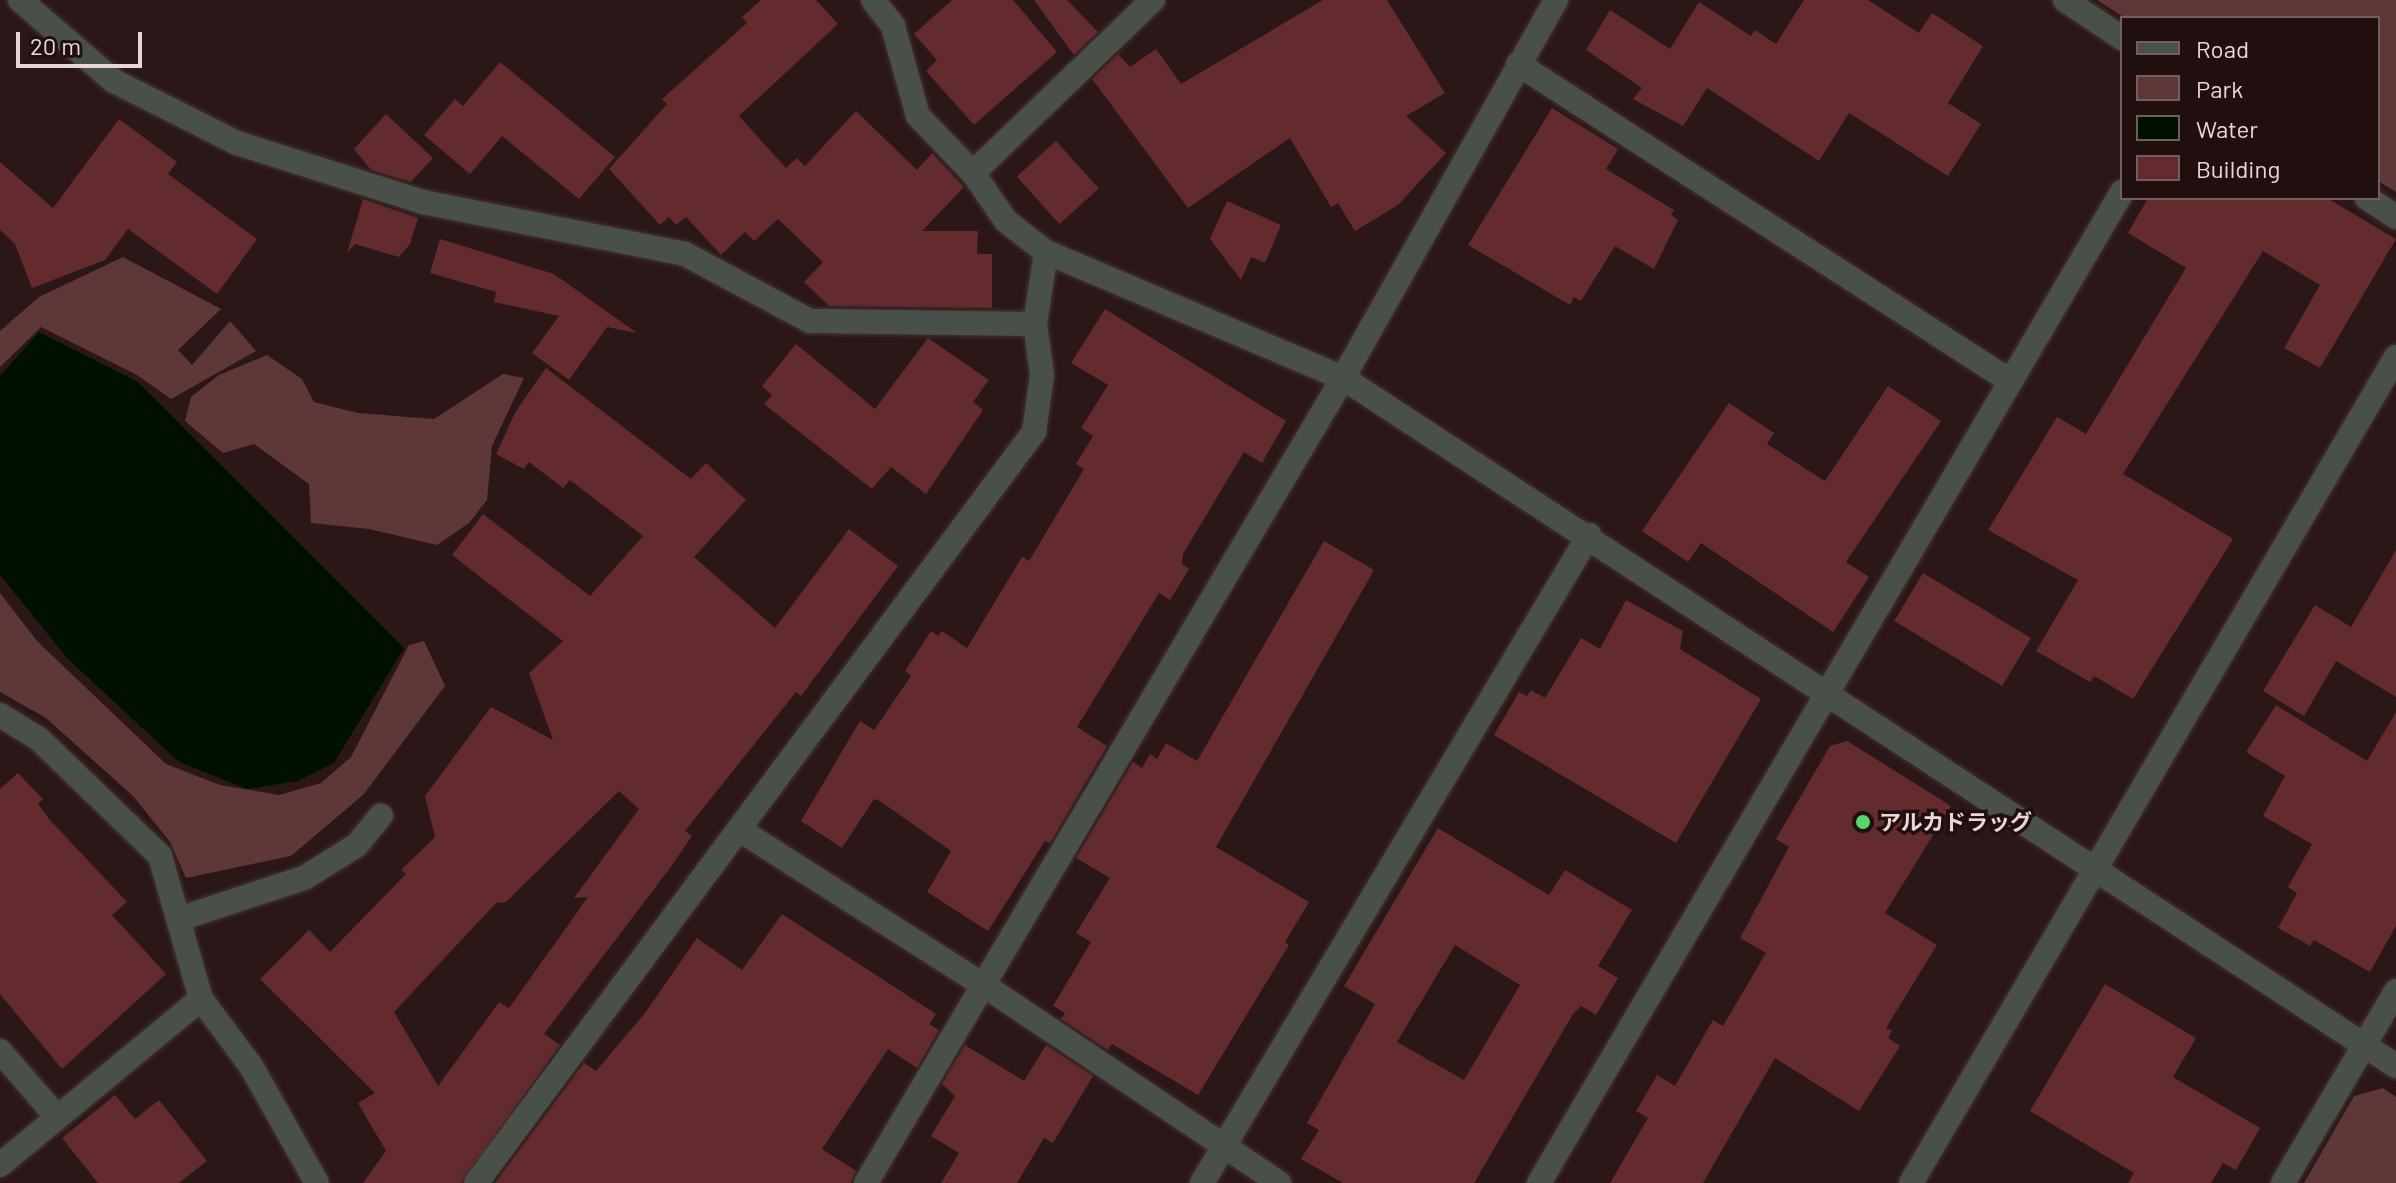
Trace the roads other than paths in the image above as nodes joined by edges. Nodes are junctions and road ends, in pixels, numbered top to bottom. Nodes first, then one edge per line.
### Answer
1 (20, 0) edge
2 (873, 0) edge
3 (1153, 0) edge
4 (1556, 0) edge
5 (2065, 0) edge
6 (2120, 37) edge
7 (1518, 64) junction
8 (973, 173) junction
9 (2120, 195) edge
10 (2370, 200) edge
11 (2396, 217) edge
12 (1046, 252) junction
13 (1035, 324) junction
14 (2396, 357) edge
15 (1343, 378) junction
16 (2010, 381) junction
17 (1589, 535) junction
18 (1828, 691) junction
19 (0, 715) edge
20 (381, 815) dead end
21 (740, 830) junction
22 (2097, 868) junction
23 (182, 918) junction
24 (985, 986) junction
25 (2396, 991) edge
26 (201, 999) junction
27 (2364, 1045) junction
28 (0, 1051) edge
29 (2396, 1066) edge
30 (57, 1117) junction
31 (1224, 1147) junction
32 (0, 1165) edge
33 (317, 1183) edge
34 (476, 1183) edge
35 (866, 1183) edge
36 (1202, 1183) edge
37 (1279, 1183) edge
38 (1539, 1183) edge
39 (1911, 1183) edge
40 (2283, 1183) edge

1 - 13 street
2 - 8 street
3 - 8 street
4 - 7 street
5 - 6 street
7 - 15 street
7 - 16 street
8 - 12 street
9 - 16 street
10 - 11 street
12 - 13 street
12 - 15 street
13 - 21 street
14 - 22 street
15 - 17 street
15 - 24 street
16 - 18 street
17 - 18 street
17 - 31 street
18 - 22 street
18 - 38 street
19 - 23 street
20 - 23 street
21 - 24 street
21 - 34 street
22 - 27 street
22 - 39 street
23 - 26 street
24 - 31 street
24 - 35 street
25 - 27 street
26 - 30 street
26 - 33 street
27 - 29 street
27 - 40 street
28 - 30 street
30 - 32 street
31 - 36 street
31 - 37 street

